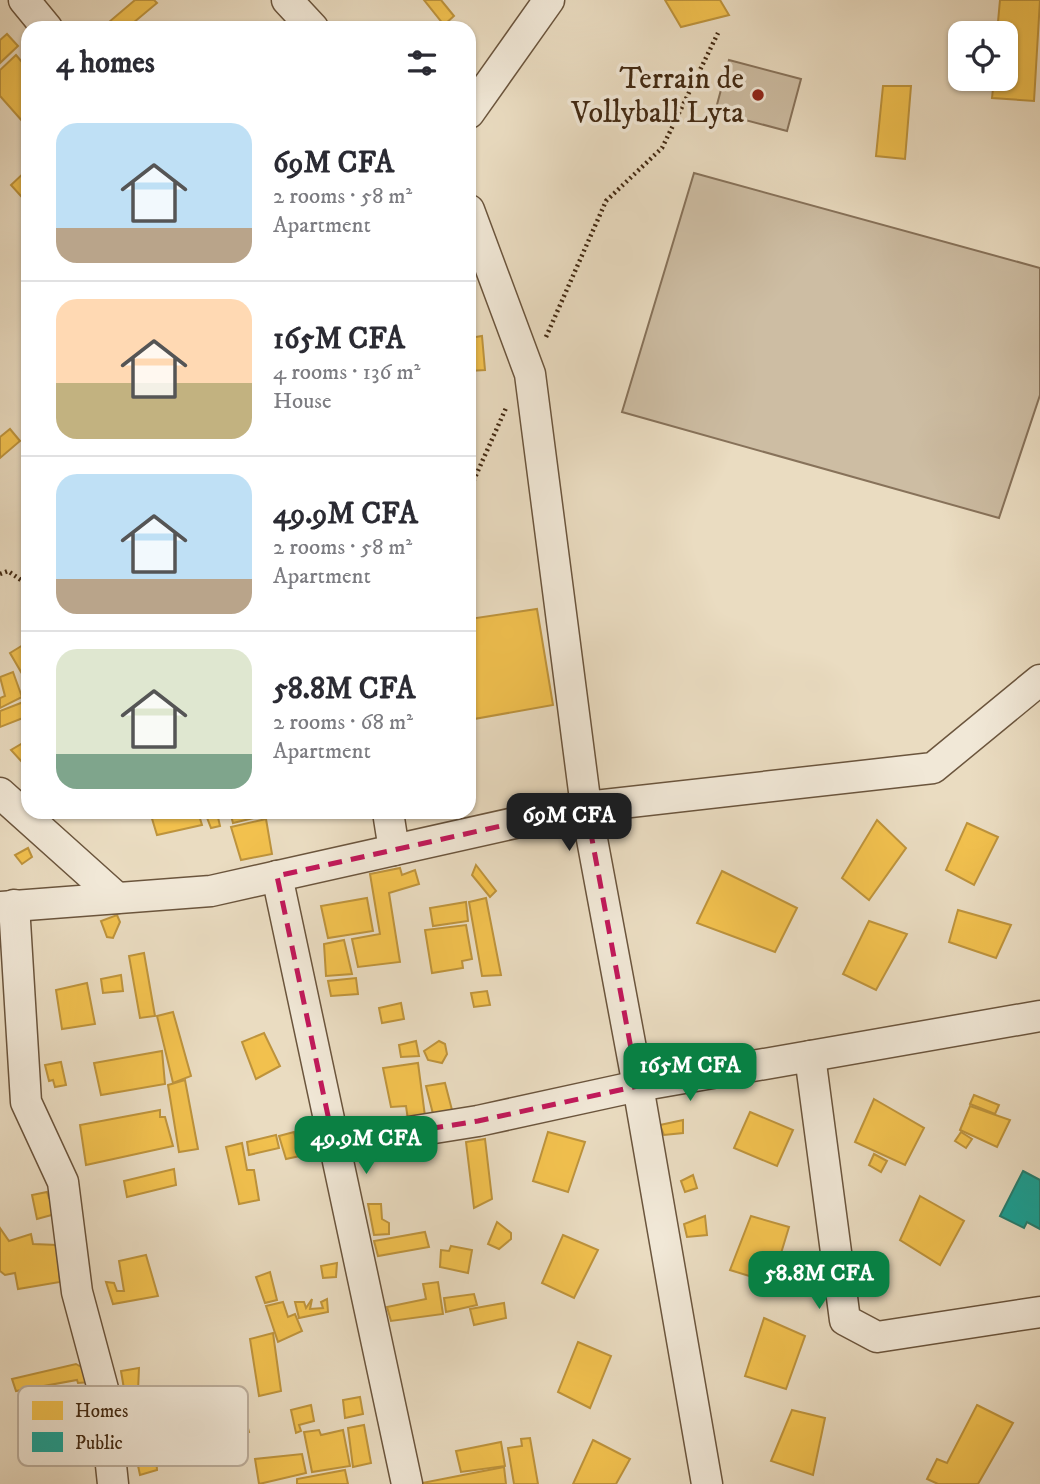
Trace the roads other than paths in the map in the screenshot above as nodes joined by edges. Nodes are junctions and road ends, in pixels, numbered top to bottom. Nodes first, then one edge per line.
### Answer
1 (24, 0) edge
2 (287, 0) edge
3 (549, 0) edge
4 (41, 21) edge
5 (306, 21) edge
6 (476, 103) edge
7 (476, 228) edge
8 (1040, 680) edge
9 (0, 793) edge
10 (586, 807) junction
11 (21, 812) edge
12 (29, 819) edge
13 (389, 819) edge
14 (394, 849) junction
15 (277, 876) junction
16 (117, 898) junction
17 (7, 906) edge
18 (1040, 1016) edge
19 (810, 1056) junction
20 (638, 1086) junction
21 (334, 1144) junction
22 (1040, 1312) edge
23 (102, 1386) edge
24 (111, 1466) edge
25 (113, 1484) edge
26 (407, 1484) edge
27 (707, 1484) edge

1 - 4 street
2 - 5 street
3 - 6 street
7 - 10 street
8 - 10 street
9 - 11 street
10 - 14 street
10 - 20 street
12 - 16 street
13 - 14 street
14 - 15 street
15 - 16 street
15 - 21 street
16 - 17 street
17 - 23 street
18 - 19 street
19 - 20 street
19 - 22 street
20 - 21 street
20 - 27 street
21 - 26 street
24 - 25 street

